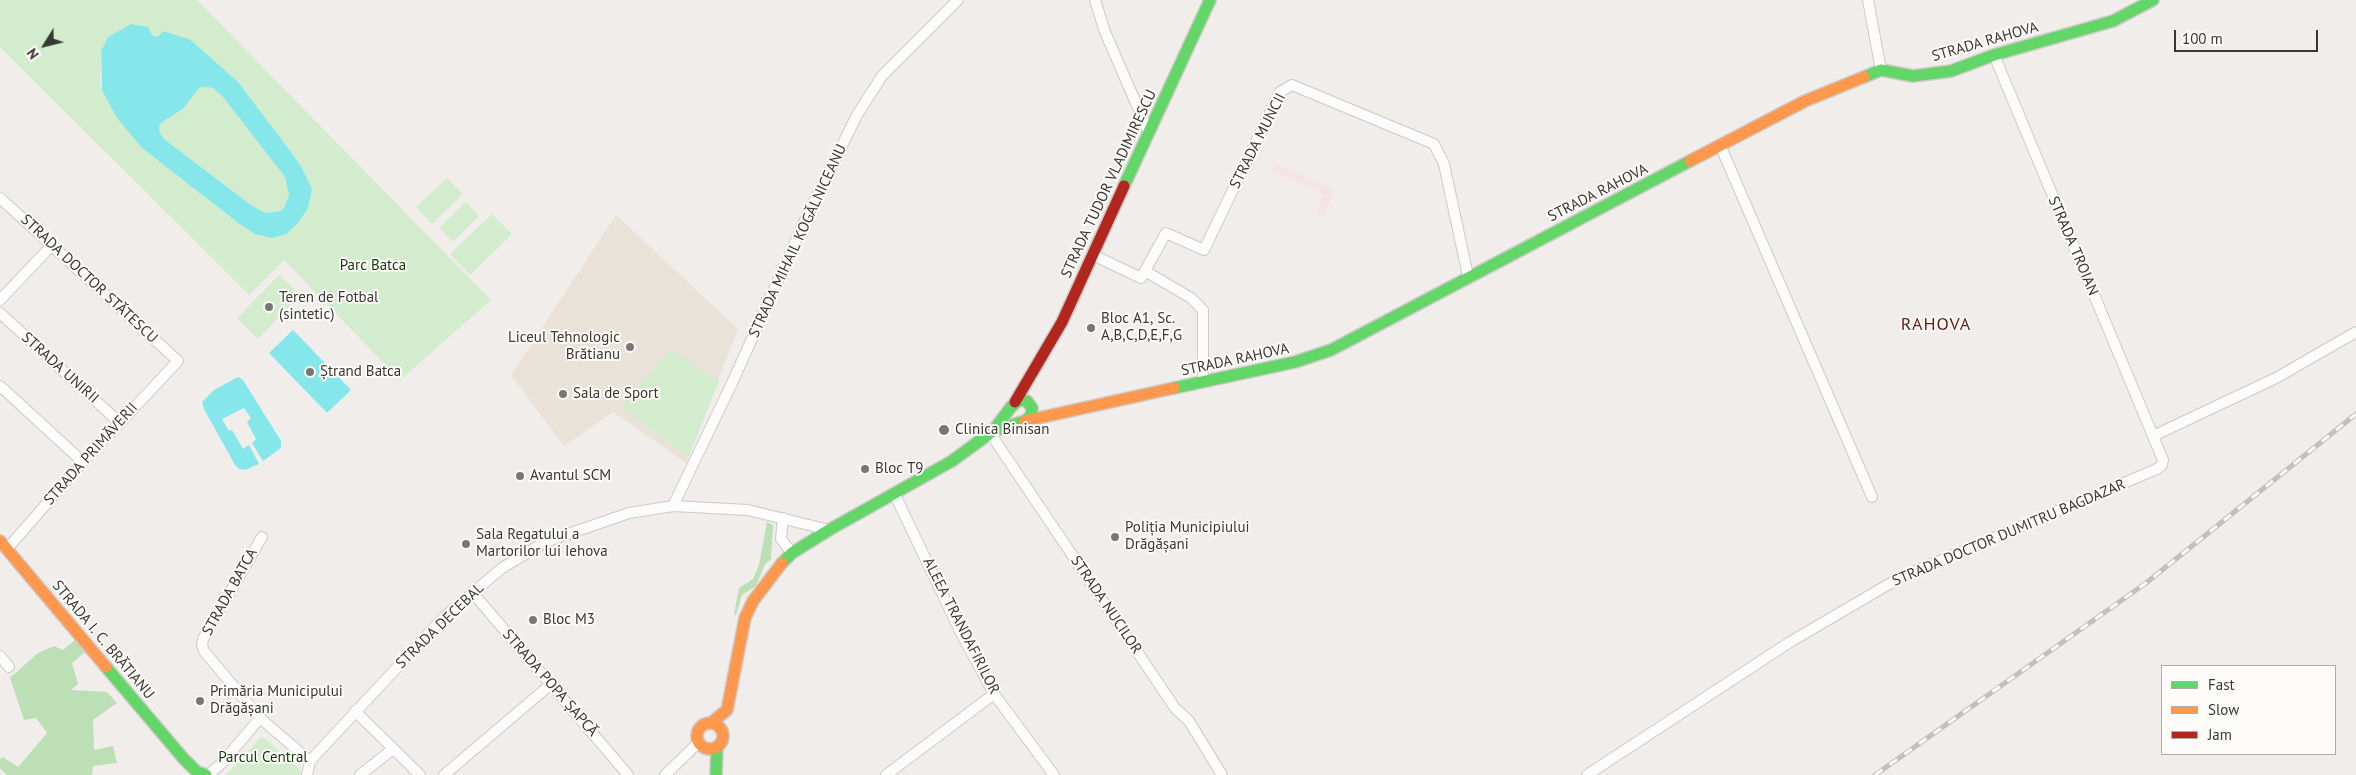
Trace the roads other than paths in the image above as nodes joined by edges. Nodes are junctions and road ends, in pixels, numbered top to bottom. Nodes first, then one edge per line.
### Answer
1 (958, 0) edge
2 (1096, 0) edge
3 (1210, 0) edge
4 (1868, 0) edge
5 (2153, 0) edge
6 (1994, 55) junction
7 (1881, 70) junction
8 (1148, 133) junction
9 (1720, 145) junction
10 (0, 198) edge
11 (52, 245) junction
12 (1093, 255) junction
13 (1145, 271) junction
14 (1468, 276) junction
15 (0, 300) edge
16 (0, 313) edge
17 (2356, 332) edge
18 (178, 361) joint
19 (1031, 378) junction
20 (1203, 382) junction
21 (0, 386) edge
22 (1013, 405) junction
23 (1031, 406) junction
24 (1053, 415) junction
25 (1023, 421) junction
26 (120, 423) junction
27 (991, 432) junction
28 (2153, 436) junction
29 (83, 462) junction
30 (895, 495) junction
31 (1872, 497) dead end
32 (674, 506) junction
33 (783, 518) junction
34 (829, 530) junction
35 (262, 536) dead end
36 (3, 545) edge
37 (792, 553) junction
38 (472, 592) junction
39 (0, 656) edge
40 (9, 667) dead end
41 (550, 684) junction
42 (994, 694) junction
43 (727, 710) junction
44 (355, 711) junction
45 (260, 718) junction
46 (711, 724) junction
47 (723, 733) junction
48 (699, 742) junction
49 (717, 747) junction
50 (393, 749) junction
51 (310, 761) junction
52 (198, 774) edge
53 (307, 775) edge
54 (360, 775) edge
55 (420, 775) edge
56 (444, 775) edge
57 (628, 775) edge
58 (666, 775) edge
59 (716, 775) edge
60 (886, 775) edge
61 (1054, 775) edge
62 (1222, 775) edge
63 (1587, 775) edge

1 - 32 street, STRADA MIHAIL KOGĂLNICEANU
2 - 8 street
3 - 8 main road, STRADA TUDOR VLADIMIRESCU
4 - 7 street
5 - 6 main road, STRADA RAHOVA
6 - 7 main road, STRADA RAHOVA
6 - 28 street, STRADA TROIAN
7 - 9 main road, STRADA RAHOVA
8 - 12 main road, STRADA TUDOR VLADIMIRESCU
9 - 14 main road, STRADA RAHOVA
9 - 31 street
10 - 11 street, STRADA DOCTOR STĂTESCU
11 - 15 street
11 - 18 street, STRADA DOCTOR STĂTESCU
12 - 13 street
12 - 19 main road, STRADA TUDOR VLADIMIRESCU
13 - 14 street, STRADA MUNCII
13 - 20 street
14 - 20 main road, STRADA RAHOVA
16 - 26 street, STRADA UNIRII
17 - 28 street
18 - 26 street, STRADA PRIMĂVERII
19 - 22 main road, STRADA TUDOR VLADIMIRESCU
19 - 23 main road, STRADA TUDOR VLADIMIRESCU
20 - 24 main road, STRADA RAHOVA
21 - 29 street
22 - 23 main road
22 - 25 main road
22 - 27 main road, STRADA TUDOR VLADIMIRESCU
23 - 24 main road
23 - 25 main road
24 - 25 main road, STRADA RAHOVA
25 - 27 main road, STRADA TUDOR VLADIMIRESCU
26 - 29 street, STRADA PRIMĂVERII
27 - 30 main road, STRADA TUDOR VLADIMIRESCU
27 - 62 street, STRADA NUCILOR
28 - 63 street, STRADA DOCTOR DUMITRU BAGDAZAR
29 - 36 street, STRADA PRIMĂVERII
30 - 34 main road, STRADA TUDOR VLADIMIRESCU
30 - 42 street, ALEEA TRANDAFIRILOR
32 - 33 street, STRADA DECEBAL
32 - 38 street, STRADA DECEBAL
33 - 34 street, STRADA DECEBAL
33 - 37 street
34 - 37 main road, STRADA TUDOR VLADIMIRESCU
35 - 45 street, STRADA BATCA
36 - 52 main road, STRADA I. C. BRĂTIANU
37 - 43 main road, STRADA TUDOR VLADIMIRESCU
38 - 41 street, STRADA POPA ȘAPCĂ
38 - 44 street, STRADA DECEBAL
39 - 40 street
41 - 56 street
41 - 57 street, STRADA POPA ȘAPCĂ
42 - 60 street
42 - 61 street, ALEEA TRANDAFIRILOR
43 - 46 main road
43 - 47 main road, STRADA TUDOR VLADIMIRESCU
44 - 50 street
44 - 51 street, STRADA DECEBAL
45 - 51 street
45 - 52 street
46 - 47 main road
46 - 48 main road
47 - 49 main road, STRADA TUDOR VLADIMIRESCU
48 - 49 main road
48 - 58 street
49 - 59 main road, STRADA TUDOR VLADIMIRESCU
50 - 54 street
50 - 55 street
51 - 53 street

